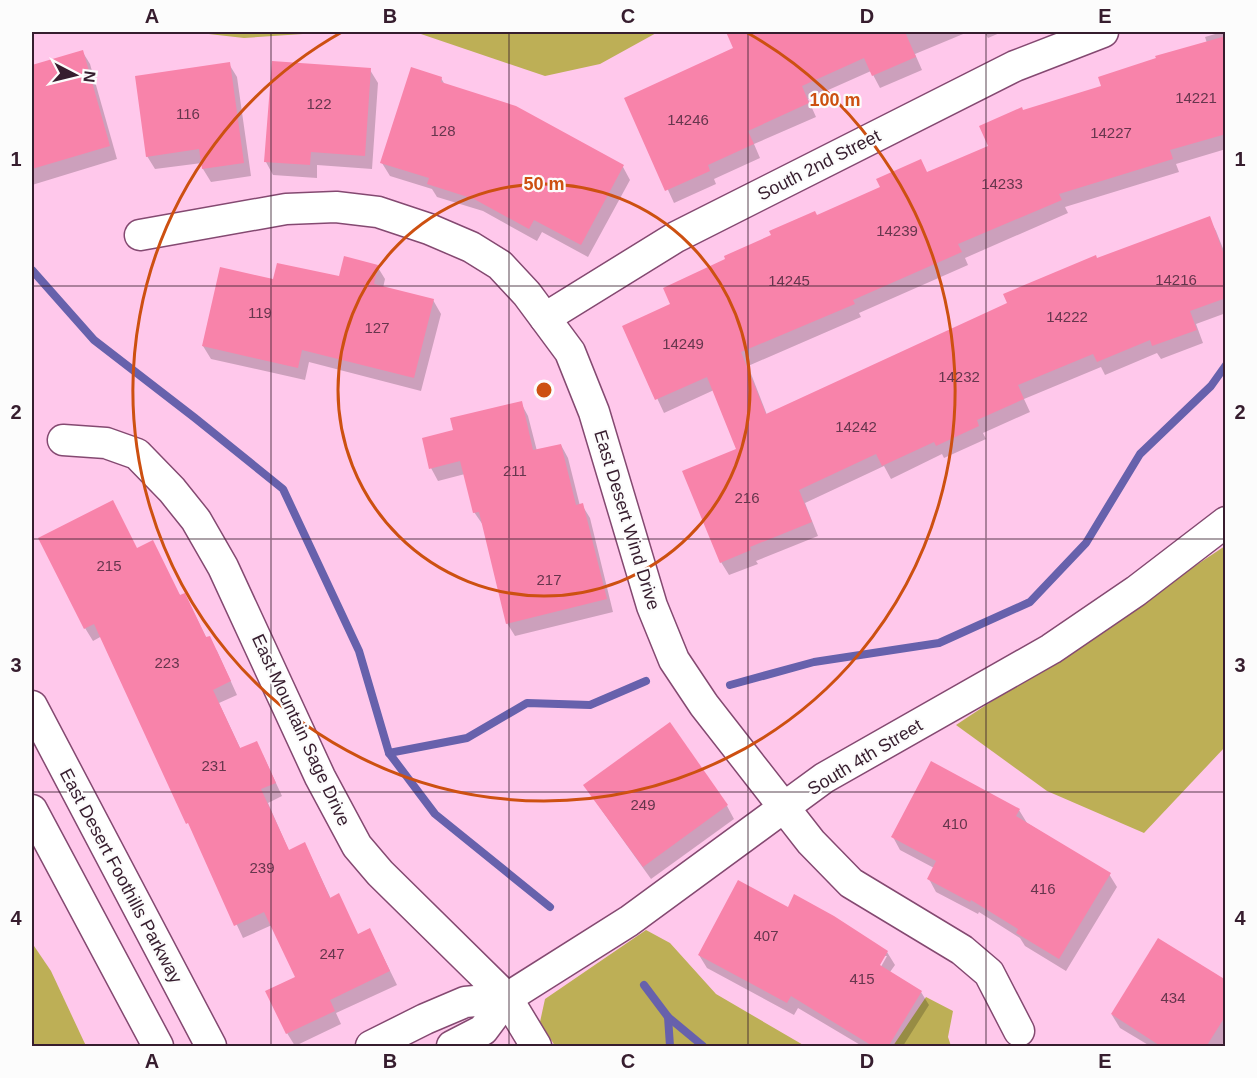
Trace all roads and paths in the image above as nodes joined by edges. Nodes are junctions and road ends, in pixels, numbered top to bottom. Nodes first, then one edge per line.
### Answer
1 (1103, 32) edge
2 (140, 235) dead end
3 (545, 318) junction
4 (63, 440) dead end
5 (1226, 522) edge
6 (32, 706) edge
7 (784, 807) junction
8 (32, 810) edge
9 (507, 998) junction
10 (1018, 1031) dead end
11 (374, 1046) edge
12 (158, 1047) edge
13 (211, 1047) edge
14 (452, 1047) edge
15 (536, 1047) edge

1 - 3 street, South 2nd Street
2 - 3 street, East Desert Wind Drive
3 - 7 street, East Desert Wind Drive
4 - 9 street, East Mountain Sage Drive
5 - 7 street, South 4th Street
6 - 13 street, East Desert Foothills Parkway
7 - 9 street, South 4th Street
7 - 10 street, East Desert Wind Drive
8 - 12 street
9 - 11 street, South 4th Street
9 - 14 street, South 4th Street
9 - 15 street, East Mountain Sage Drive

